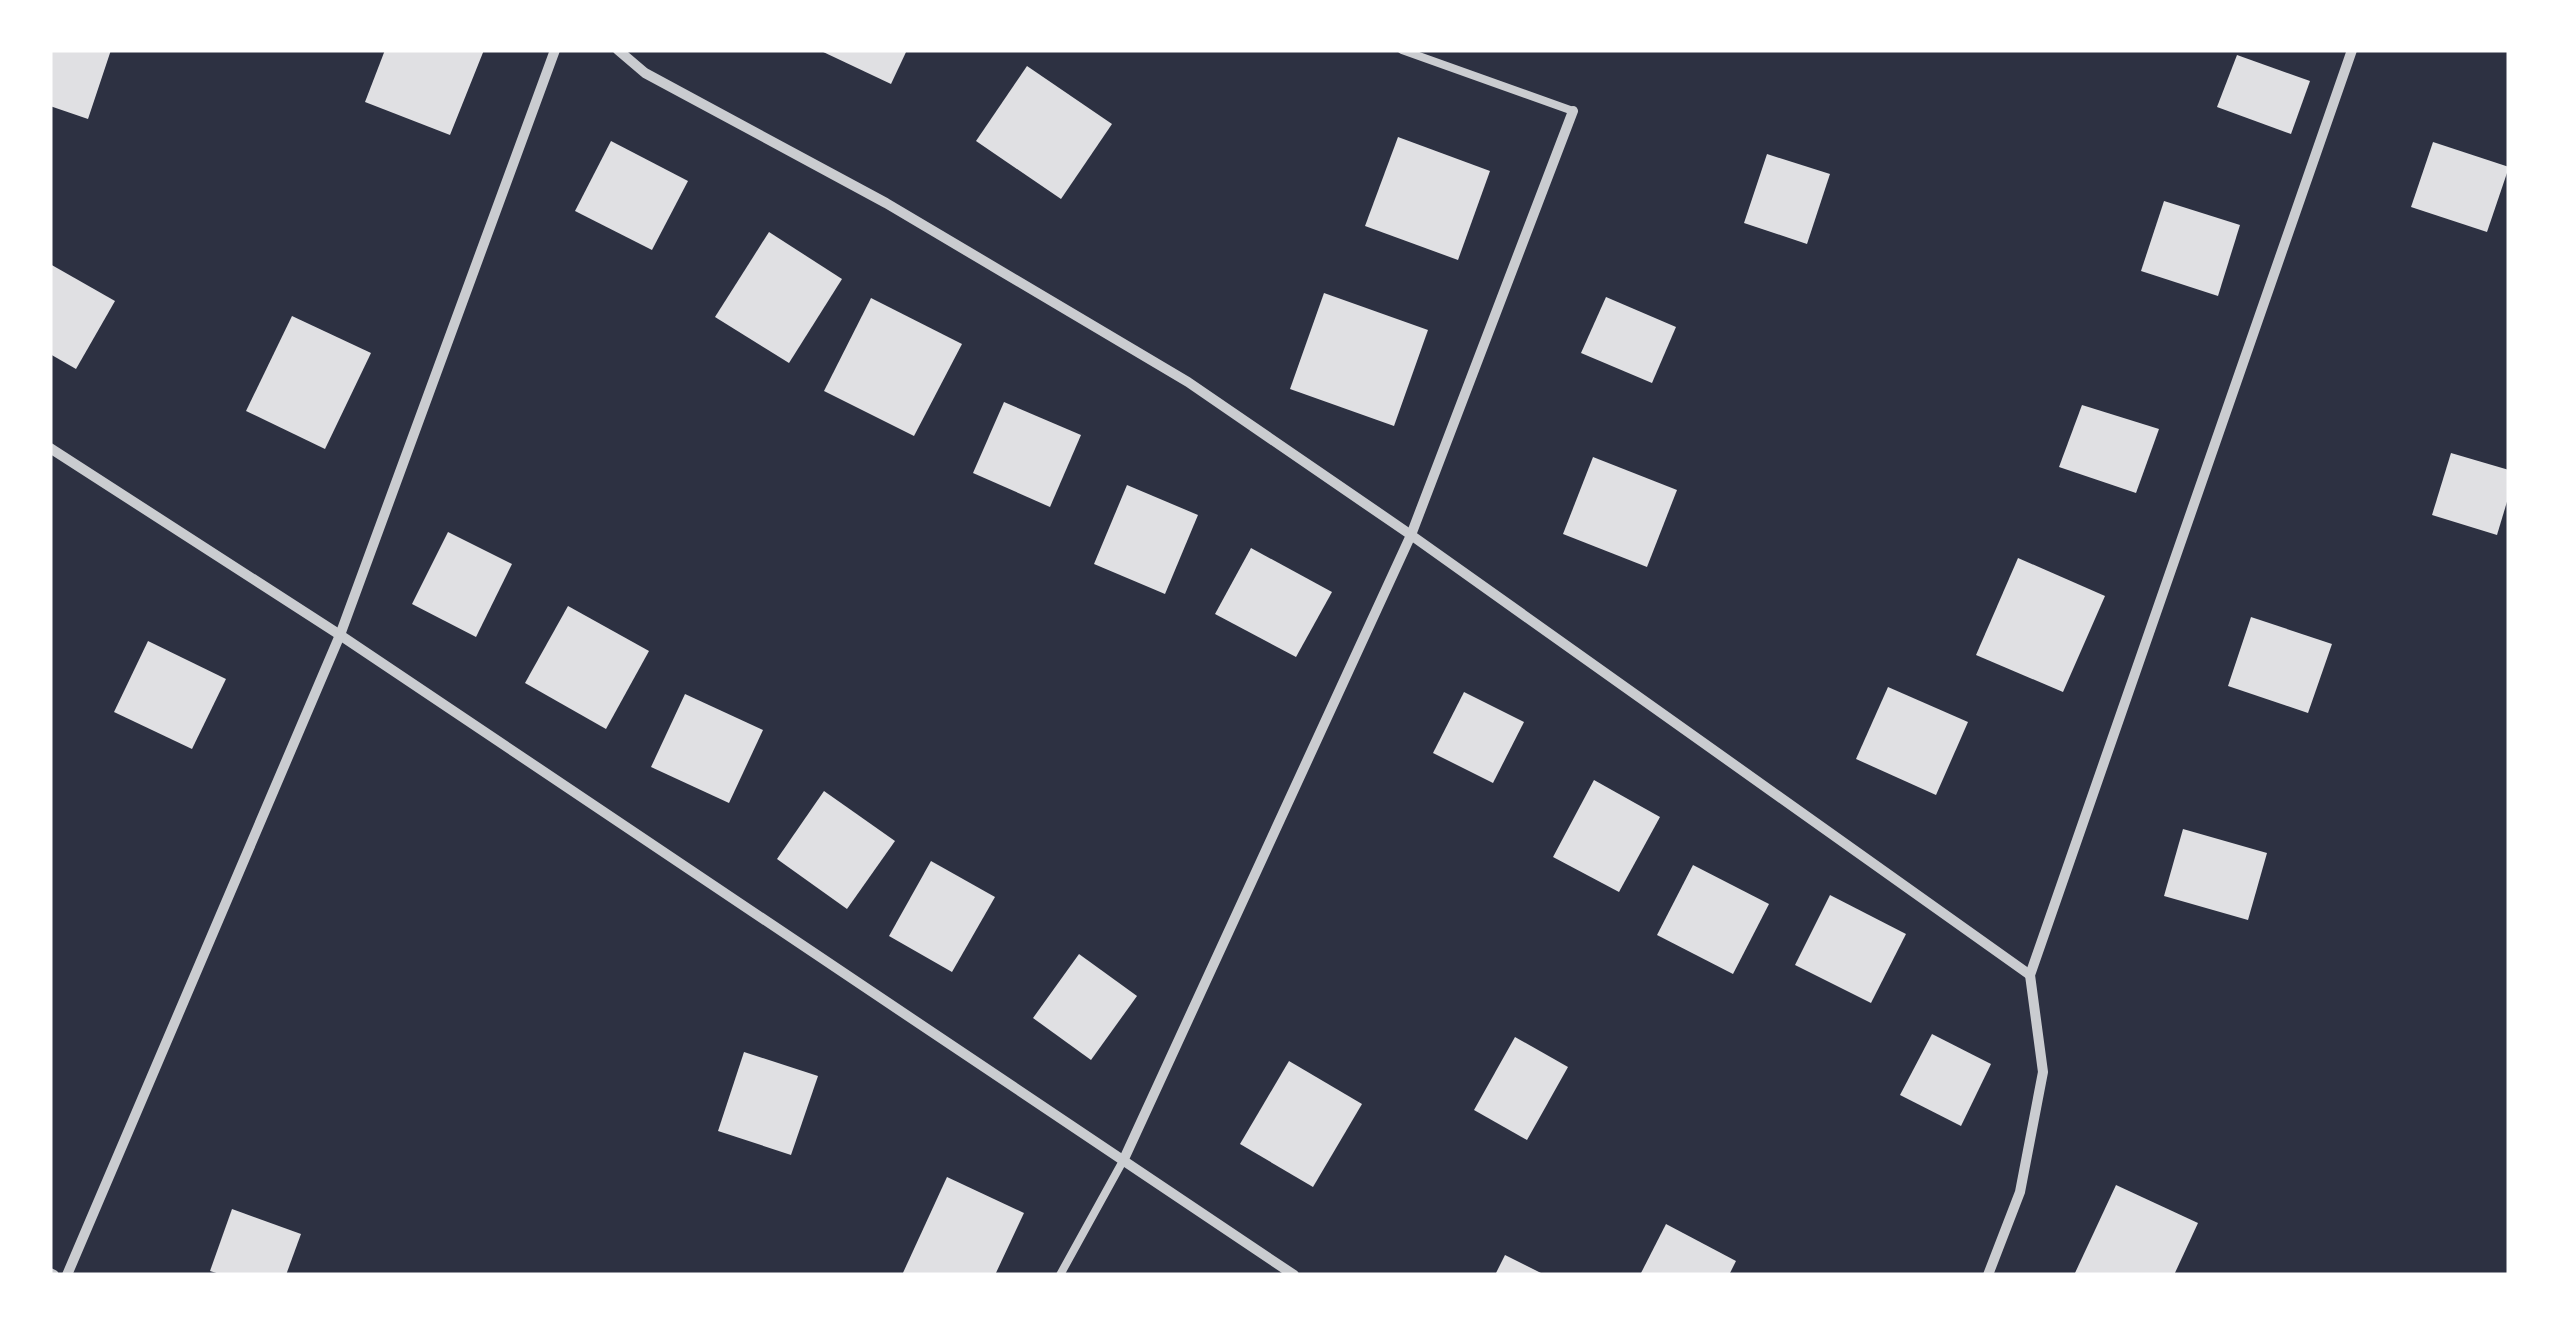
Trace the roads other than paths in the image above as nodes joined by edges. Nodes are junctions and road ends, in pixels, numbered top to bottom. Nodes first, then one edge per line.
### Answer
1 (555, 50) edge
2 (618, 50) edge
3 (1402, 50) edge
4 (2352, 50) edge
5 (1574, 111) joint
6 (50, 448) edge
7 (1412, 535) junction
8 (340, 635) junction
9 (2030, 975) junction
10 (1124, 1158) junction
11 (67, 1275) edge
12 (1060, 1275) edge
13 (1294, 1275) edge
14 (1988, 1275) edge

1 - 8 street
2 - 7 street
3 - 5 lane
4 - 9 street
5 - 7 street
6 - 8 street
7 - 9 street
7 - 10 street
8 - 10 street
8 - 11 street
9 - 14 street
10 - 12 lane
10 - 13 street

